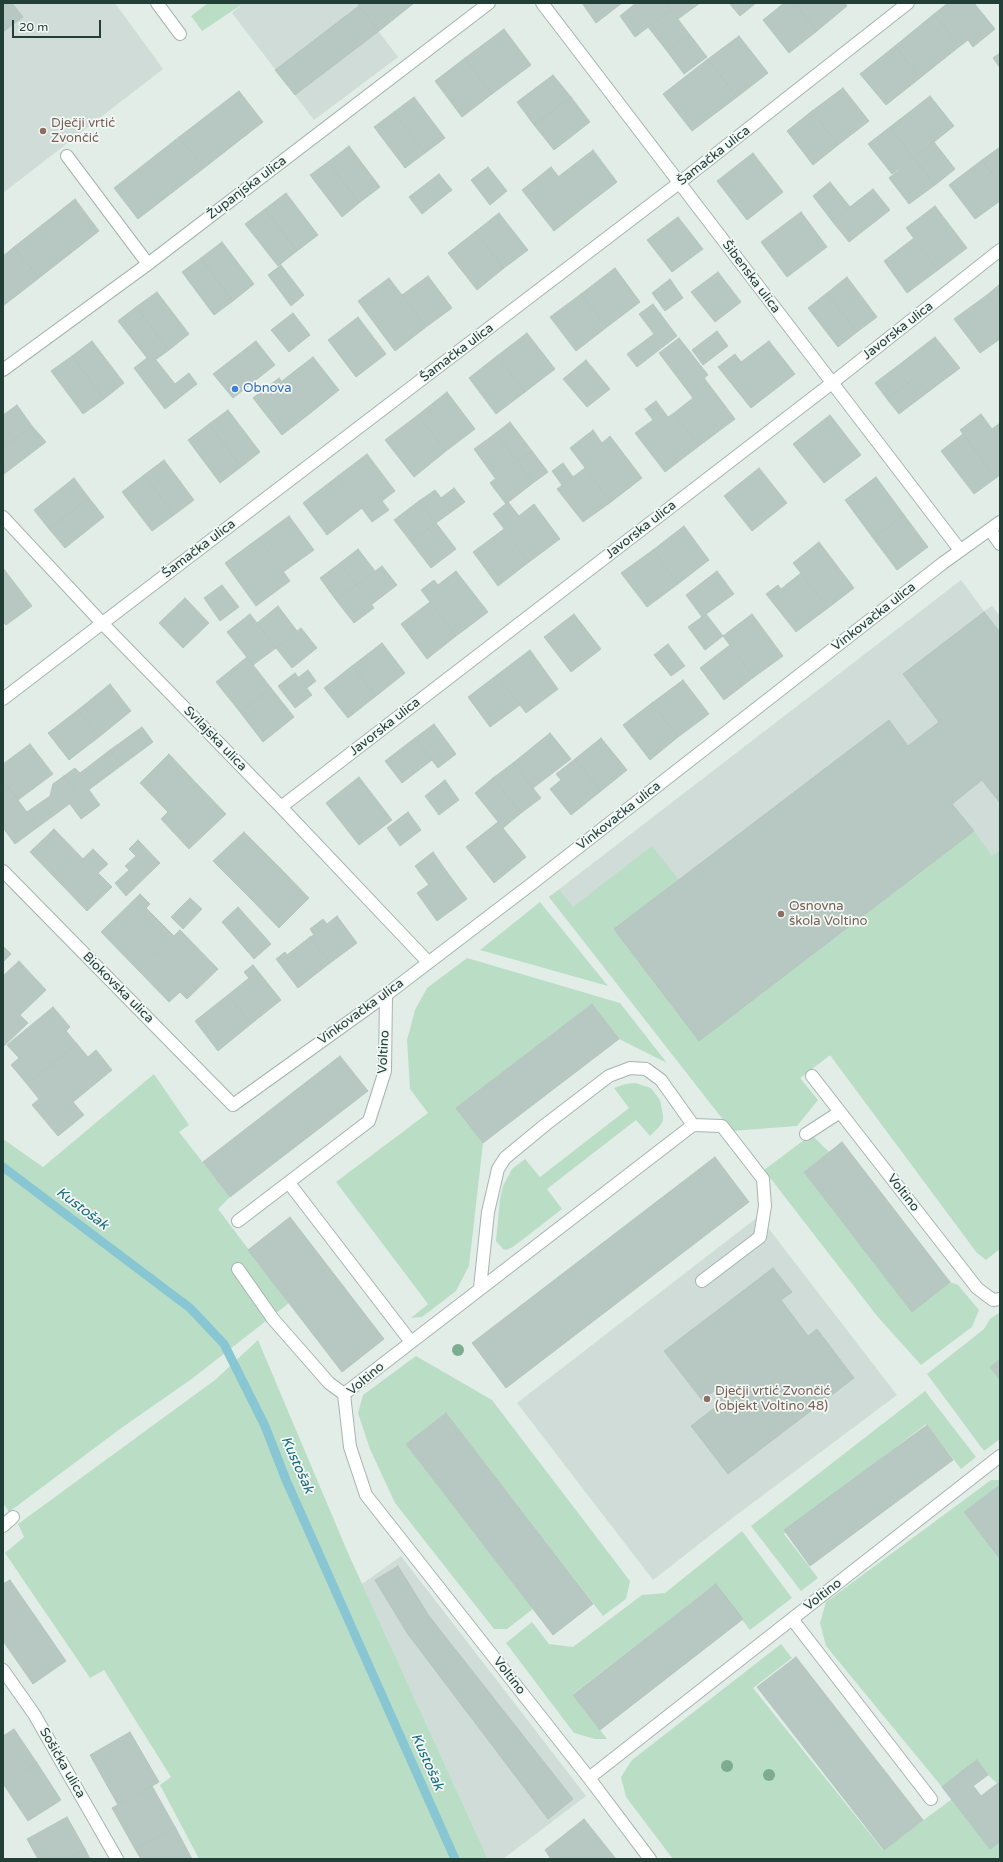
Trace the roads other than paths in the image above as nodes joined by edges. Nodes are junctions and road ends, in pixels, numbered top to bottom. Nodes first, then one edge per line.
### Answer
1 (157, 3) edge
2 (488, 3) edge
3 (542, 3) edge
4 (908, 3) edge
5 (180, 34) dead end
6 (66, 156) dead end
7 (679, 182) junction
8 (1000, 250) edge
9 (148, 264) junction
10 (3, 370) edge
11 (832, 383) junction
12 (3, 517) edge
13 (1000, 522) edge
14 (990, 530) junction
15 (1000, 544) edge
16 (960, 550) junction
17 (102, 623) junction
18 (3, 699) edge
19 (281, 807) junction
20 (3, 871) edge
21 (428, 962) junction
22 (386, 995) junction
23 (812, 1076) dead end
24 (233, 1105) joint
25 (840, 1112) junction
26 (693, 1125) junction
27 (806, 1134) dead end
28 (290, 1183) junction
29 (238, 1221) dead end
30 (238, 1269) dead end
31 (702, 1281) dead end
32 (480, 1288) junction
33 (1000, 1299) edge
34 (411, 1342) junction
35 (344, 1394) junction
36 (1000, 1456) edge
37 (13, 1517) dead end
38 (3, 1526) edge
39 (792, 1619) junction
40 (3, 1670) edge
41 (588, 1778) junction
42 (931, 1799) dead end
43 (117, 1859) edge
44 (650, 1859) edge

1 - 5 street
2 - 9 street, Županjska ulica
3 - 7 street, Šibenska ulica
4 - 7 street, Šamačka ulica
6 - 9 street
7 - 11 street, Šibenska ulica
7 - 17 street, Šamačka ulica
8 - 11 street, Javorska ulica
9 - 10 street, Županjska ulica
11 - 16 street, Šibenska ulica
11 - 19 street, Javorska ulica
12 - 17 street, Svilajska ulica
13 - 14 street, Vinkovačka ulica
14 - 15 street
14 - 16 street, Vinkovačka ulica
16 - 21 street, Vinkovačka ulica
17 - 18 street, Šamačka ulica
17 - 19 street, Svilajska ulica
19 - 21 street, Svilajska ulica
20 - 24 street, Biokovska ulica
21 - 22 street, Vinkovačka ulica
22 - 24 street, Vinkovačka ulica
22 - 28 street, Voltino
23 - 25 street, Voltino
25 - 27 street
25 - 33 street, Voltino
26 - 31 street
26 - 32 street, Voltino
26 - 32 street
28 - 29 street, Voltino
28 - 34 street
30 - 35 street
32 - 34 street, Voltino
34 - 35 street, Voltino
35 - 41 street, Voltino
36 - 39 street, Voltino
37 - 38 street
39 - 41 street, Voltino
39 - 42 street
40 - 43 street, Sošička ulica
41 - 44 street, Voltino

